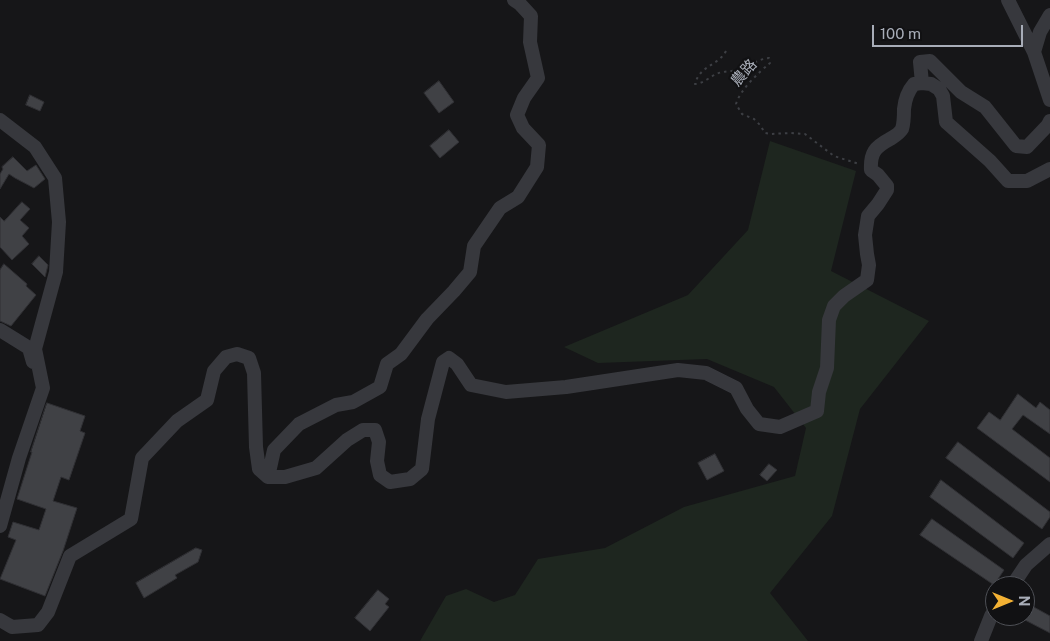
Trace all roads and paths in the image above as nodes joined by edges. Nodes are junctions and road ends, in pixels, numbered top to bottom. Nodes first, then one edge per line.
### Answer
1 (514, 0) edge
2 (1008, 0) edge
3 (1050, 15) edge
4 (726, 51) dead end
5 (1034, 52) junction
6 (922, 83) junction
7 (1050, 100) edge
8 (0, 120) edge
9 (1050, 120) edge
10 (871, 163) junction
11 (1050, 169) edge
12 (0, 330) edge
13 (42, 388) junction
14 (268, 477) junction
15 (0, 526) edge
16 (1050, 544) edge
17 (1019, 576) edge
18 (0, 620) edge
19 (987, 626) edge
20 (981, 641) edge

1 - 14 lane
2 - 5 lane
3 - 5 lane
4 - 10 path, 農路
5 - 7 lane
6 - 9 lane
6 - 10 lane
6 - 11 lane
8 - 13 lane
10 - 14 lane
12 - 13 lane
13 - 15 lane
14 - 18 lane
16 - 17 lane
19 - 20 lane

